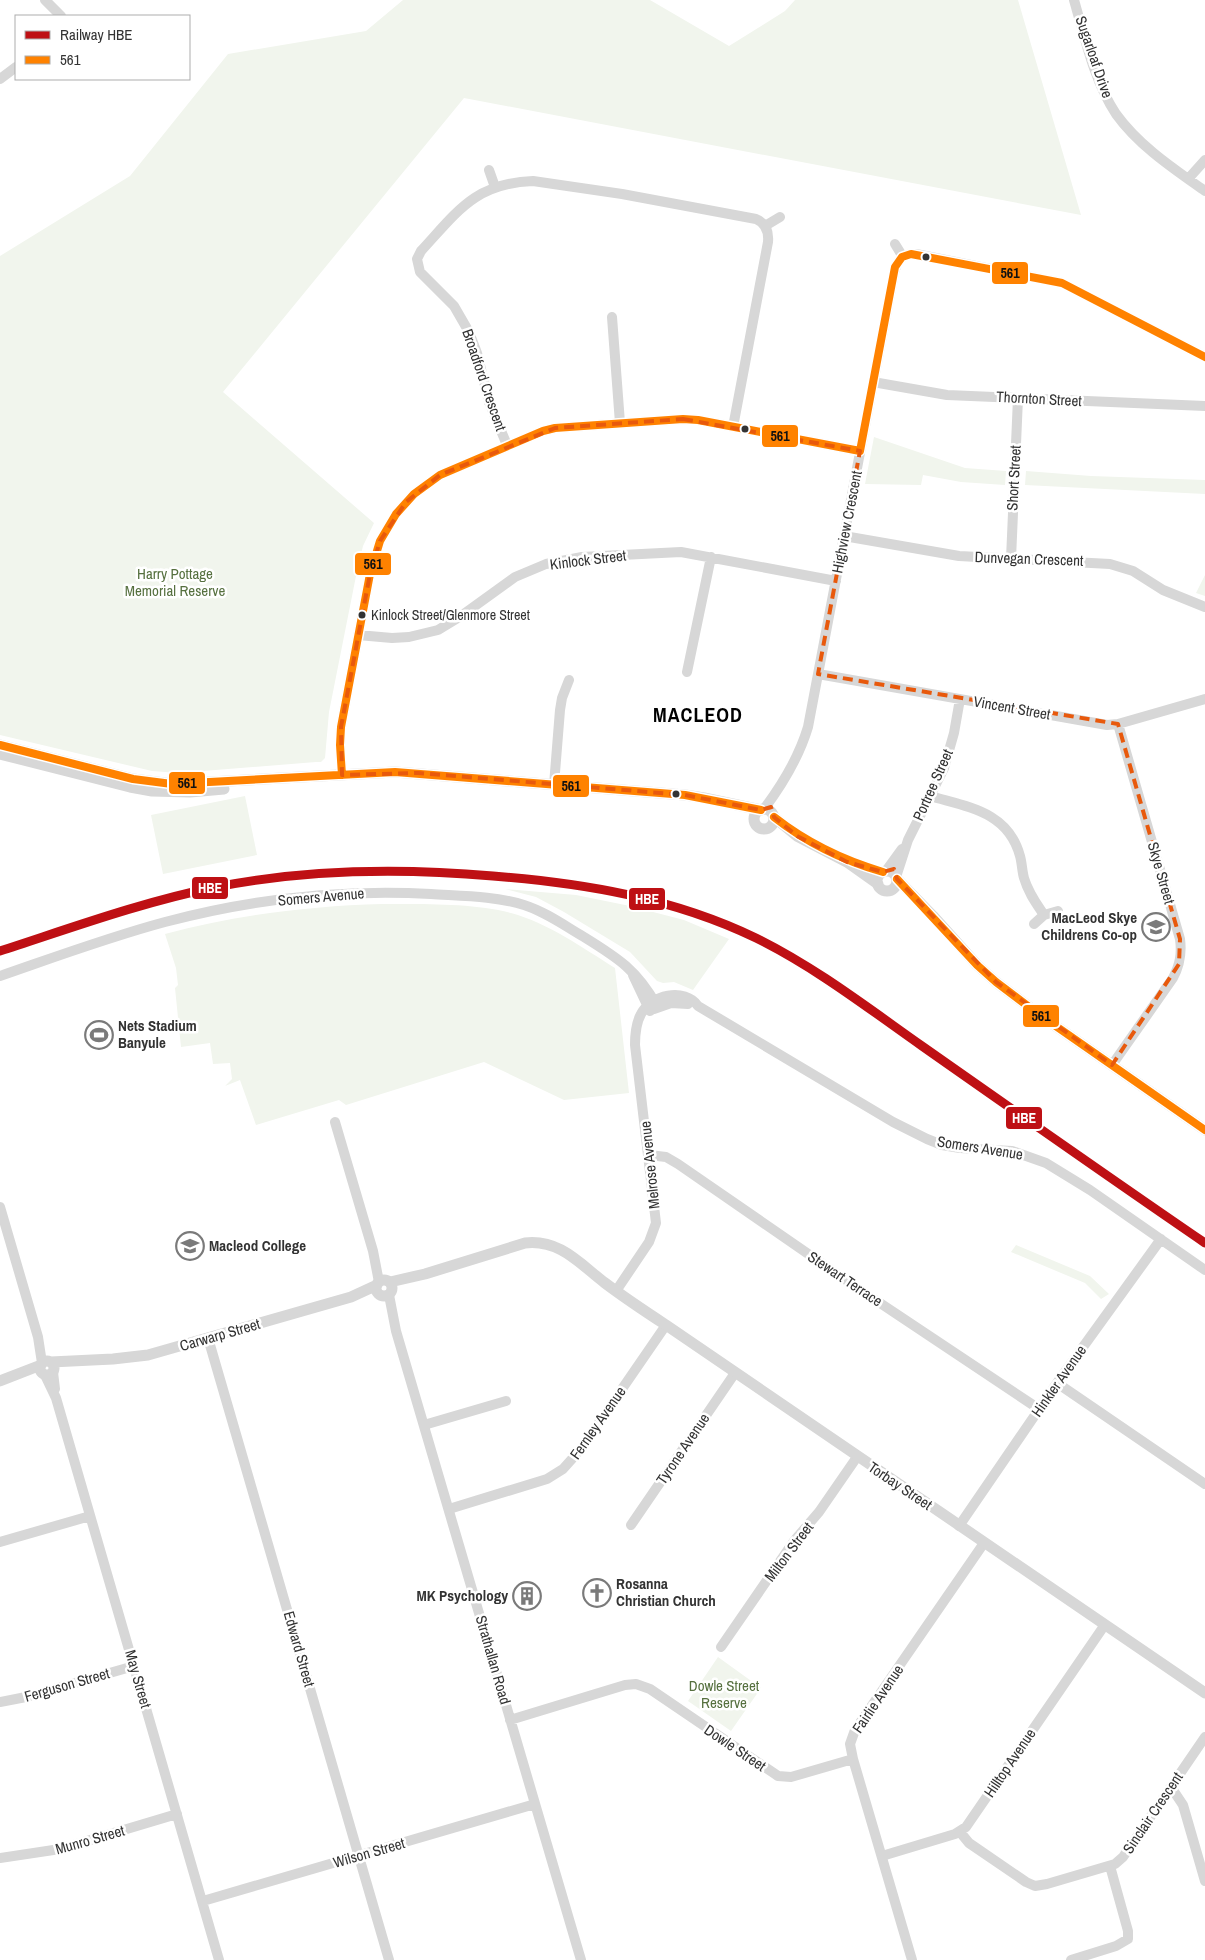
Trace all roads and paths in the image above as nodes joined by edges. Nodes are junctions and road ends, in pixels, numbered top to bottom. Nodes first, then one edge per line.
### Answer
1 (45, 0) edge
2 (1074, 0) edge
3 (60, 15) edge
4 (15, 68) edge
5 (0, 80) edge
6 (1205, 160) edge
7 (489, 170) dead end
8 (1188, 179) junction
9 (495, 187) junction
10 (1205, 191) edge
11 (780, 217) dead end
12 (765, 226) junction
13 (895, 244) dead end
14 (903, 257) junction
15 (612, 317) dead end
16 (1205, 357) edge
17 (873, 382) junction
18 (1018, 398) junction
19 (1205, 406) edge
20 (620, 423) junction
21 (733, 427) junction
22 (507, 445) junction
23 (860, 451) junction
24 (844, 536) junction
25 (710, 557) junction
26 (1011, 559) junction
27 (836, 581) junction
28 (1205, 607) edge
29 (358, 635) junction
30 (687, 672) dead end
31 (818, 674) junction
32 (569, 680) dead end
33 (960, 699) junction
34 (1205, 699) edge
35 (1118, 724) junction
36 (0, 745) edge
37 (0, 754) edge
38 (342, 774) junction
39 (300, 777) junction
40 (554, 785) junction
41 (930, 796) junction
42 (722, 802) junction
43 (768, 813) junction
44 (754, 821) junction
45 (767, 829) junction
46 (797, 836) junction
47 (847, 862) junction
48 (891, 875) junction
49 (878, 884) junction
50 (889, 891) junction
51 (921, 903) junction
52 (1058, 911) dead end
53 (1044, 915) junction
54 (1034, 924) dead end
55 (0, 976) edge
56 (652, 1006) junction
57 (1112, 1065) junction
58 (335, 1122) dead end
59 (1205, 1130) edge
60 (649, 1155) junction
61 (0, 1207) edge
62 (1161, 1239) junction
63 (548, 1248) joint
64 (1205, 1270) edge
65 (384, 1288) junction
66 (616, 1291) junction
67 (666, 1326) junction
68 (208, 1338) junction
69 (47, 1368) junction
70 (735, 1373) junction
71 (5, 1380) edge
72 (1057, 1383) junction
73 (506, 1401) dead end
74 (1039, 1409) junction
75 (424, 1425) junction
76 (858, 1457) junction
77 (1205, 1484) edge
78 (449, 1509) junction
79 (90, 1516) junction
80 (631, 1525) dead end
81 (959, 1526) junction
82 (0, 1542) edge
83 (984, 1543) junction
84 (1104, 1626) junction
85 (721, 1648) dead end
86 (134, 1666) junction
87 (1200, 1691) edge
88 (1205, 1699) edge
89 (0, 1702) edge
90 (510, 1720) junction
91 (1205, 1737) edge
92 (853, 1759) junction
93 (1171, 1788) junction
94 (535, 1804) junction
95 (178, 1814) junction
96 (960, 1832) junction
97 (359, 1855) junction
98 (882, 1856) junction
99 (0, 1858) edge
100 (1110, 1866) junction
101 (1205, 1880) edge
102 (203, 1901) junction
103 (220, 1960) edge
104 (389, 1960) edge
105 (581, 1960) edge
106 (912, 1960) edge
107 (1071, 1960) edge

1 - 3 street
2 - 8 street, Sugarloaf Drive
4 - 5 street
6 - 8 street
7 - 9 street
8 - 10 street, Sugarloaf Drive
9 - 12 street, Broadford Crescent
9 - 22 street, Broadford Crescent
11 - 12 street
12 - 21 street
13 - 14 street
14 - 16 street
14 - 17 street, Highview Crescent
15 - 20 street
17 - 18 street, Thornton Street
17 - 23 street, Highview Crescent
18 - 19 street, Thornton Street
18 - 26 street, Short Street
20 - 21 street
20 - 22 street
21 - 23 street
22 - 29 street
23 - 24 street, Highview Crescent
24 - 26 street, Dunvegan Crescent
24 - 27 street, Highview Crescent
25 - 27 street, Kinlock Street
25 - 29 street, Kinlock Street
25 - 30 street
26 - 28 street, Dunvegan Crescent
27 - 31 street, Highview Crescent
29 - 38 street
31 - 33 street, Vincent Street
31 - 43 street, Highview Crescent
32 - 40 street
33 - 35 street, Vincent Street
33 - 41 street, Portree Street
34 - 35 street, Vincent Street
35 - 57 street, Skye Street
36 - 39 street
37 - 39 street
38 - 39 street
38 - 40 street
40 - 42 street
41 - 48 street, Portree Street
41 - 53 street
42 - 43 street
42 - 44 street
43 - 44 street
43 - 45 street
43 - 46 street
44 - 45 street
45 - 46 street
46 - 47 street
47 - 48 street
47 - 49 street
48 - 49 street
48 - 50 street
48 - 51 street
49 - 50 street
50 - 51 street
51 - 57 street
52 - 53 street
53 - 54 street
55 - 56 street, Somers Avenue
56 - 60 street, Melrose Avenue
56 - 62 street, Somers Avenue
57 - 59 street
58 - 65 street, Strathallan Road
60 - 66 street, Melrose Avenue
60 - 74 street, Stewart Terrace
61 - 69 street, May Street
62 - 64 street, Somers Avenue
62 - 72 street, Hinkler Avenue
63 - 65 street, Carwarp Street
63 - 66 street, Torbay Street
65 - 68 street, Carwarp Street
65 - 75 street, Strathallan Road
66 - 67 street, Torbay Street
67 - 70 street, Torbay Street
67 - 78 street, Fernley Avenue
68 - 69 street, Carwarp Street
68 - 97 street, Edward Street
69 - 71 street, Carwarp Street
69 - 79 street, May Street
70 - 76 street, Torbay Street
70 - 80 street, Tyrone Avenue
72 - 74 street, Hinkler Avenue
72 - 77 street
73 - 75 street
74 - 81 street, Hinkler Avenue
75 - 78 street, Strathallan Road
76 - 81 street, Torbay Street
76 - 85 street, Milton Street
78 - 90 street, Strathallan Road
79 - 82 street
79 - 86 street, May Street
81 - 83 street, Torbay Street
83 - 84 street, Torbay Street
83 - 92 street, Fairlie Avenue
84 - 87 street, Torbay Street
84 - 96 street, Hilltop Avenue
86 - 89 street, Ferguson Street
86 - 95 street, May Street
87 - 88 street, Torbay Street
90 - 92 street, Dowle Street
90 - 94 street, Strathallan Road
91 - 93 street, Sinclair Crescent
92 - 98 street, Fairlie Avenue
93 - 100 street, Sinclair Crescent
93 - 101 street
94 - 97 street, Wilson Street
94 - 105 street, Strathallan Road
95 - 99 street, Munro Street
95 - 102 street, May Street
96 - 98 street
96 - 100 street, Sinclair Crescent
97 - 102 street, Wilson Street
97 - 104 street, Edward Street
98 - 106 street, Fairlie Avenue
100 - 107 street
102 - 103 street, May Street

